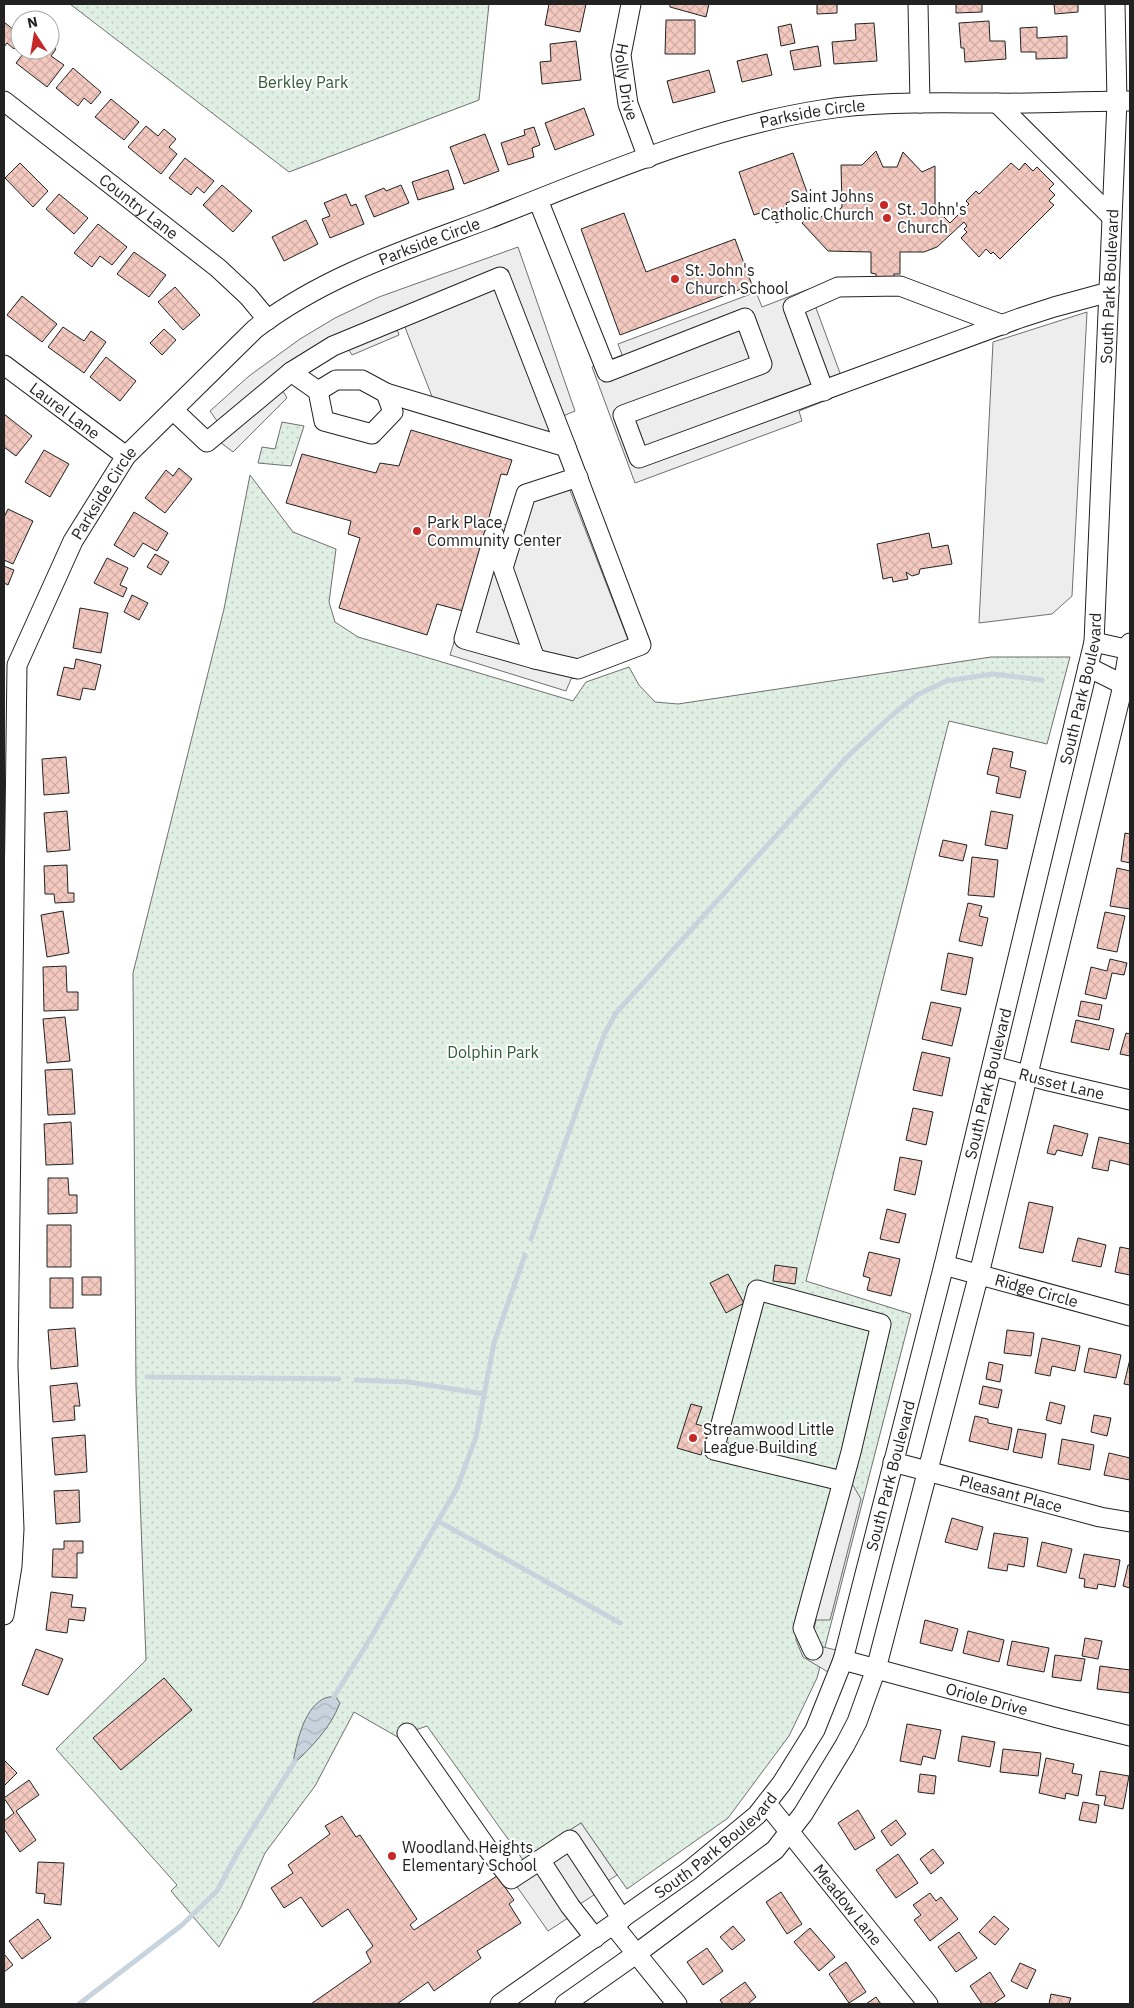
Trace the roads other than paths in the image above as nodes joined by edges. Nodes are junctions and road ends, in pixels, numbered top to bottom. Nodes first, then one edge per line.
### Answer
1 (631, 4) edge
2 (918, 4) edge
3 (1115, 4) edge
4 (4, 101) edge
5 (1123, 102) edge
6 (920, 103) junction
7 (997, 104) junction
8 (648, 158) junction
9 (538, 200) junction
10 (1112, 217) junction
11 (1109, 292) junction
12 (268, 320) junction
13 (1003, 325) junction
14 (4, 365) edge
15 (291, 372) junction
16 (318, 391) junction
17 (824, 391) junction
18 (386, 394) junction
19 (173, 410) junction
20 (566, 447) junction
21 (126, 456) junction
22 (578, 477) junction
23 (494, 535) dead end
24 (1094, 642) junction
25 (1130, 643) edge
26 (1130, 650) edge
27 (535, 659) junction
28 (10, 662) edge
29 (1088, 667) junction
30 (1127, 687) edge
31 (993, 1066) junction
32 (1028, 1076) junction
33 (1130, 1100) edge
34 (944, 1264) junction
35 (979, 1274) junction
36 (1130, 1316) edge
37 (6, 1367) edge
38 (893, 1462) junction
39 (928, 1471) junction
40 (842, 1481) junction
41 (1130, 1522) edge
42 (4, 1615) edge
43 (813, 1650) dead end
44 (843, 1660) junction
45 (876, 1669) junction
46 (407, 1733) dead end
47 (1130, 1736) edge
48 (767, 1804) junction
49 (789, 1832) junction
50 (540, 1860) junction
51 (618, 1923) junction
52 (595, 1938) junction
53 (636, 1954) junction
54 (500, 2004) edge
55 (565, 2004) edge
56 (677, 2004) edge
57 (928, 2004) edge

1 - 8 street, Holly Drive
2 - 6 street
3 - 5 street, South Park Boulevard
4 - 12 street, Country Lane
5 - 7 street, Parkside Circle
5 - 10 street, South Park Boulevard
6 - 7 street, Parkside Circle
6 - 8 street, Parkside Circle
7 - 10 street
8 - 9 street, Parkside Circle
9 - 12 street, Parkside Circle
9 - 17 street
10 - 11 street, South Park Boulevard
11 - 13 street
11 - 24 street, South Park Boulevard
12 - 19 street, Parkside Circle
13 - 17 street
13 - 17 street
14 - 21 street, Laurel Lane
15 - 16 street
15 - 19 street
15 - 20 street
16 - 18 street
16 - 18 street
18 - 20 street
19 - 21 street, Parkside Circle
20 - 22 street
21 - 28 street, Parkside Circle
22 - 27 street
22 - 27 street
23 - 27 street
24 - 26 street
24 - 29 street, South Park Boulevard
25 - 26 street
26 - 30 street
28 - 37 street, Parkside Circle
29 - 30 street
29 - 31 street, South Park Boulevard
30 - 32 street
31 - 32 street, Russet Lane
31 - 34 street, South Park Boulevard
32 - 33 street, Russet Lane
32 - 35 street
34 - 35 street, Ridge Circle
34 - 38 street, South Park Boulevard
35 - 36 street, Ridge Circle
35 - 39 street
37 - 42 street, Parkside Circle
38 - 39 street, Pleasant Place
38 - 44 street, South Park Boulevard
39 - 41 street, Pleasant Place
39 - 45 street
40 - 40 street
40 - 43 street
44 - 45 street, Oriole Drive
44 - 48 street, South Park Boulevard
45 - 47 street, Oriole Drive
45 - 49 street
46 - 50 street
48 - 49 street, Meadow Lane
48 - 51 street, South Park Boulevard
49 - 53 street
49 - 57 street, Meadow Lane
50 - 51 street
50 - 52 street
51 - 52 street, South Park Boulevard
51 - 53 street
52 - 54 street, South Park Boulevard
53 - 55 street
53 - 56 street

